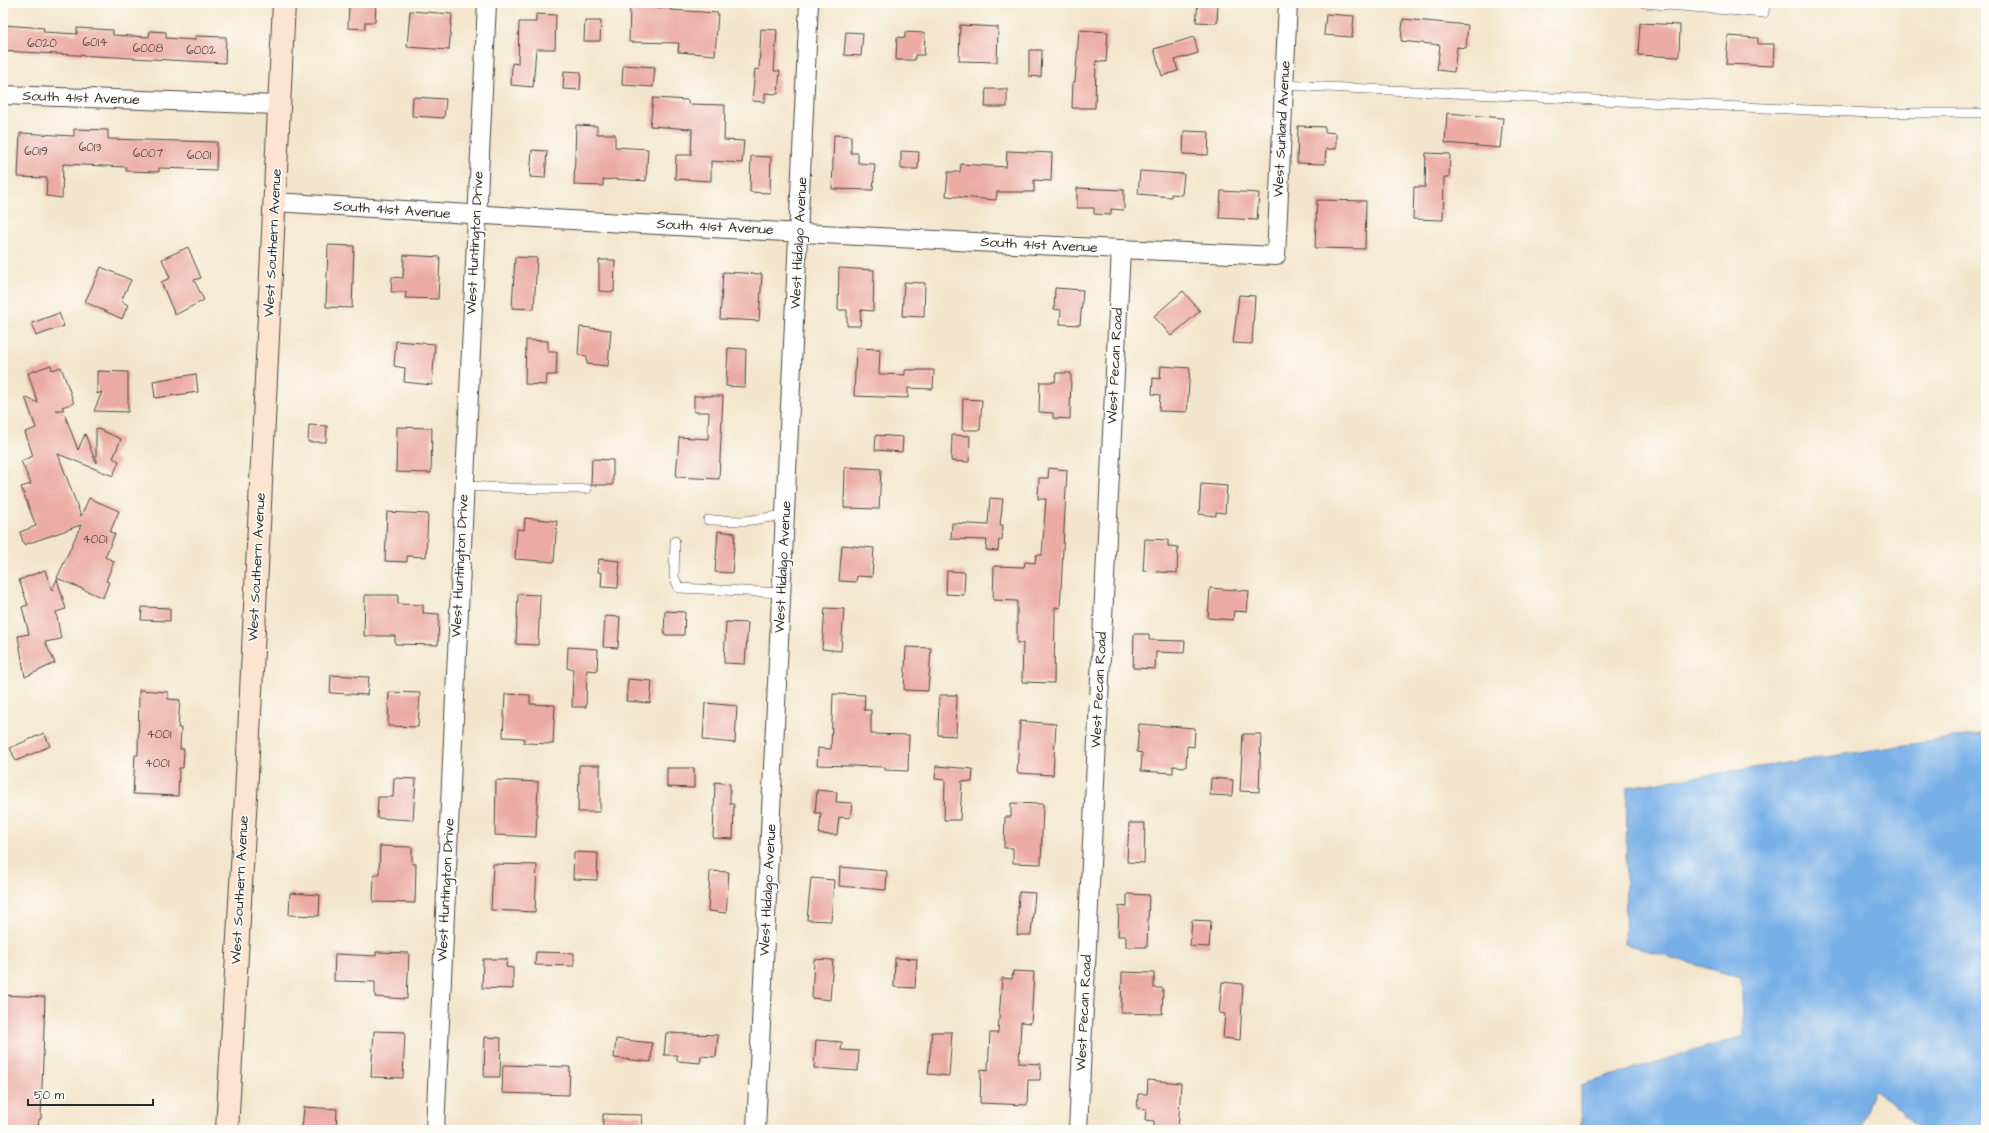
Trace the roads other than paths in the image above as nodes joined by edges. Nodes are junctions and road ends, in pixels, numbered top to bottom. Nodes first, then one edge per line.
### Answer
1 (284, 3) edge
2 (487, 3) edge
3 (809, 3) edge
4 (1288, 3) edge
5 (1644, 3) edge
6 (1765, 3) edge
7 (1283, 85) junction
8 (3, 96) edge
9 (279, 106) junction
10 (1986, 113) edge
11 (275, 202) junction
12 (476, 215) junction
13 (800, 232) junction
14 (1121, 249) junction
15 (1276, 256) joint
16 (464, 486) junction
17 (586, 489) dead end
18 (786, 516) junction
19 (708, 520) dead end
20 (675, 541) dead end
21 (782, 593) junction
22 (227, 1130) edge
23 (435, 1130) edge
24 (756, 1130) edge
25 (1078, 1130) edge

1 - 9 main road, West Southern Avenue
2 - 12 street, West Huntington Drive
3 - 13 street, West Hidalgo Avenue
4 - 7 street, West Sunland Avenue
5 - 6 lane
7 - 10 lane
7 - 15 street, West Sunland Avenue
8 - 9 street, South 41st Avenue
9 - 11 main road, West Southern Avenue
11 - 12 street, South 41st Avenue
11 - 22 main road, West Southern Avenue
12 - 13 street, South 41st Avenue
12 - 16 street, West Huntington Drive
13 - 14 street, South 41st Avenue
13 - 18 street, West Hidalgo Avenue
14 - 15 street, South 41st Avenue
14 - 25 street, West Pecan Road
16 - 17 lane
16 - 23 street, West Huntington Drive
18 - 19 lane
18 - 21 street, West Hidalgo Avenue
20 - 21 lane
21 - 24 street, West Hidalgo Avenue

